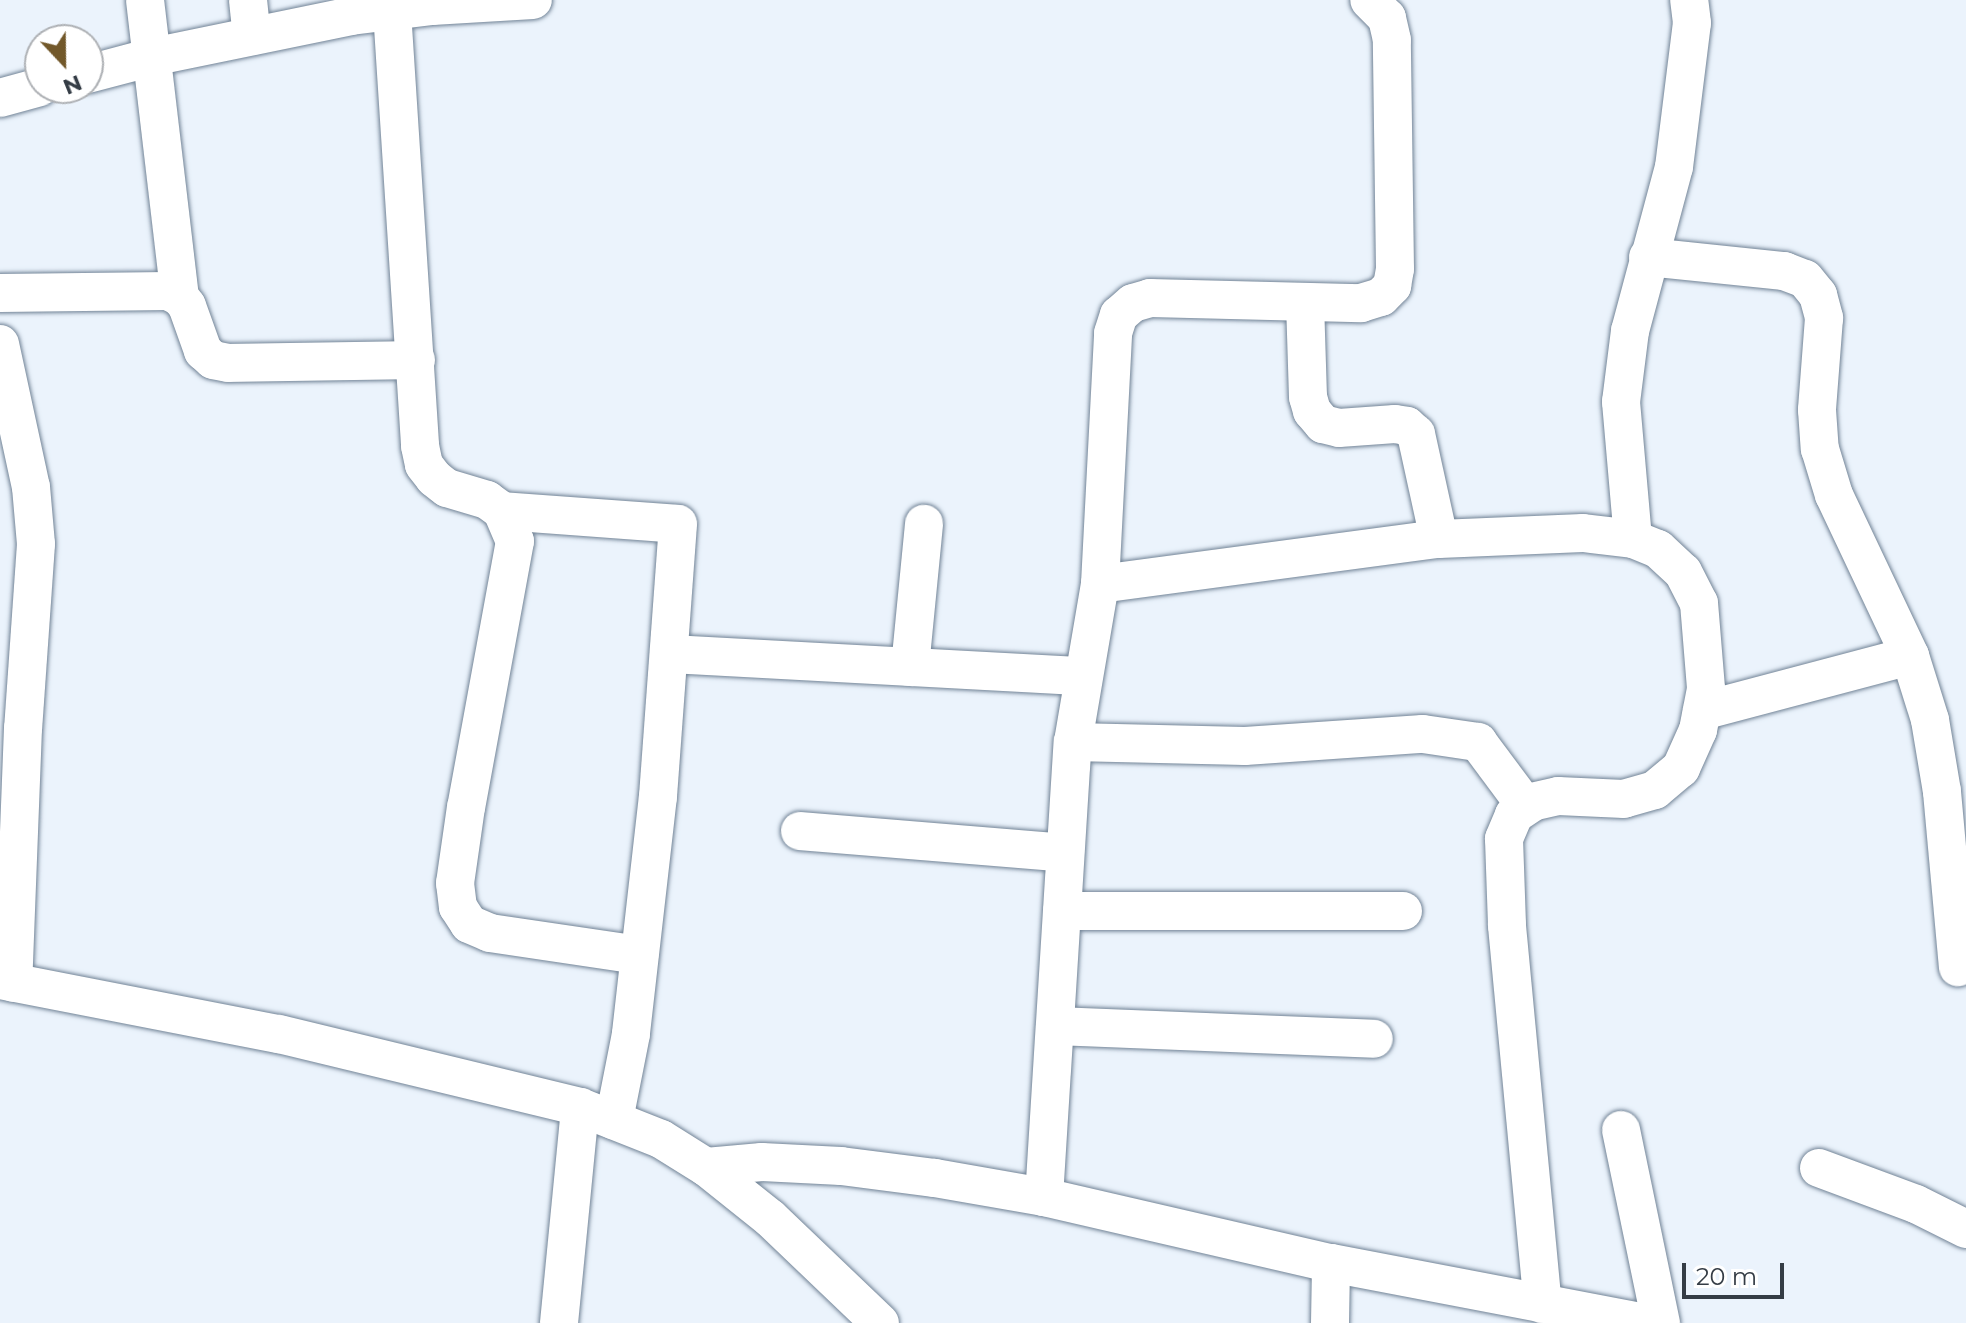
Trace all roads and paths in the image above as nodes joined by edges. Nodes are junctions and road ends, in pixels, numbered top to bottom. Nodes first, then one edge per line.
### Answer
1 (145, 0) edge
2 (533, 0) edge
3 (1369, 0) edge
4 (1689, 0) edge
5 (431, 3) edge
6 (392, 11) junction
7 (250, 18) edge
8 (152, 57) junction
9 (104, 70) edge
10 (24, 91) edge
11 (0, 98) edge
12 (1648, 257) junction
13 (0, 293) edge
14 (180, 297) junction
15 (1305, 302) junction
16 (0, 344) edge
17 (416, 360) junction
18 (502, 511) junction
19 (924, 524) dead end
20 (1439, 539) junction
21 (1633, 539) junction
22 (1100, 584) junction
23 (671, 654) junction
24 (1910, 656) junction
25 (910, 667) junction
26 (1082, 676) junction
27 (1702, 711) junction
28 (1073, 742) junction
29 (1516, 793) dead end
30 (800, 831) dead end
31 (1065, 853) junction
32 (1062, 911) junction
33 (1403, 911) dead end
34 (639, 955) junction
35 (1958, 967) dead end
36 (7, 981) edge
37 (1056, 1026) junction
38 (1374, 1039) dead end
39 (597, 1114) junction
40 (1621, 1130) dead end
41 (706, 1167) junction
42 (1819, 1168) dead end
43 (1044, 1197) junction
44 (1966, 1229) edge
45 (1331, 1263) junction
46 (838, 1281) junction
47 (1543, 1304) junction
48 (559, 1323) edge
49 (839, 1323) edge
50 (880, 1323) edge
51 (1330, 1323) edge
52 (1645, 1323) edge
53 (1661, 1323) edge

1 - 8 street
2 - 5 street
3 - 15 street
4 - 12 street
5 - 6 street
6 - 7 street
6 - 17 street
7 - 8 street
8 - 9 street
8 - 14 street
10 - 11 street
12 - 21 street
12 - 24 street
13 - 14 street
14 - 17 street
15 - 20 street
15 - 22 street
16 - 36 street
17 - 18 street
18 - 23 street
18 - 34 street
19 - 25 street
20 - 21 street
20 - 22 street
21 - 27 street
22 - 26 street
23 - 25 street
23 - 34 street
24 - 27 street
24 - 35 street
25 - 26 street
26 - 28 street
27 - 47 street
28 - 29 street
28 - 31 street
30 - 31 street
31 - 32 street
32 - 33 street
32 - 37 street
34 - 39 street
36 - 39 street
37 - 38 street
37 - 43 street
39 - 41 street
39 - 48 street
40 - 53 street
41 - 43 street
41 - 46 street
42 - 44 street
43 - 45 street
45 - 47 street
45 - 51 street
46 - 49 street
46 - 50 street
47 - 52 street

